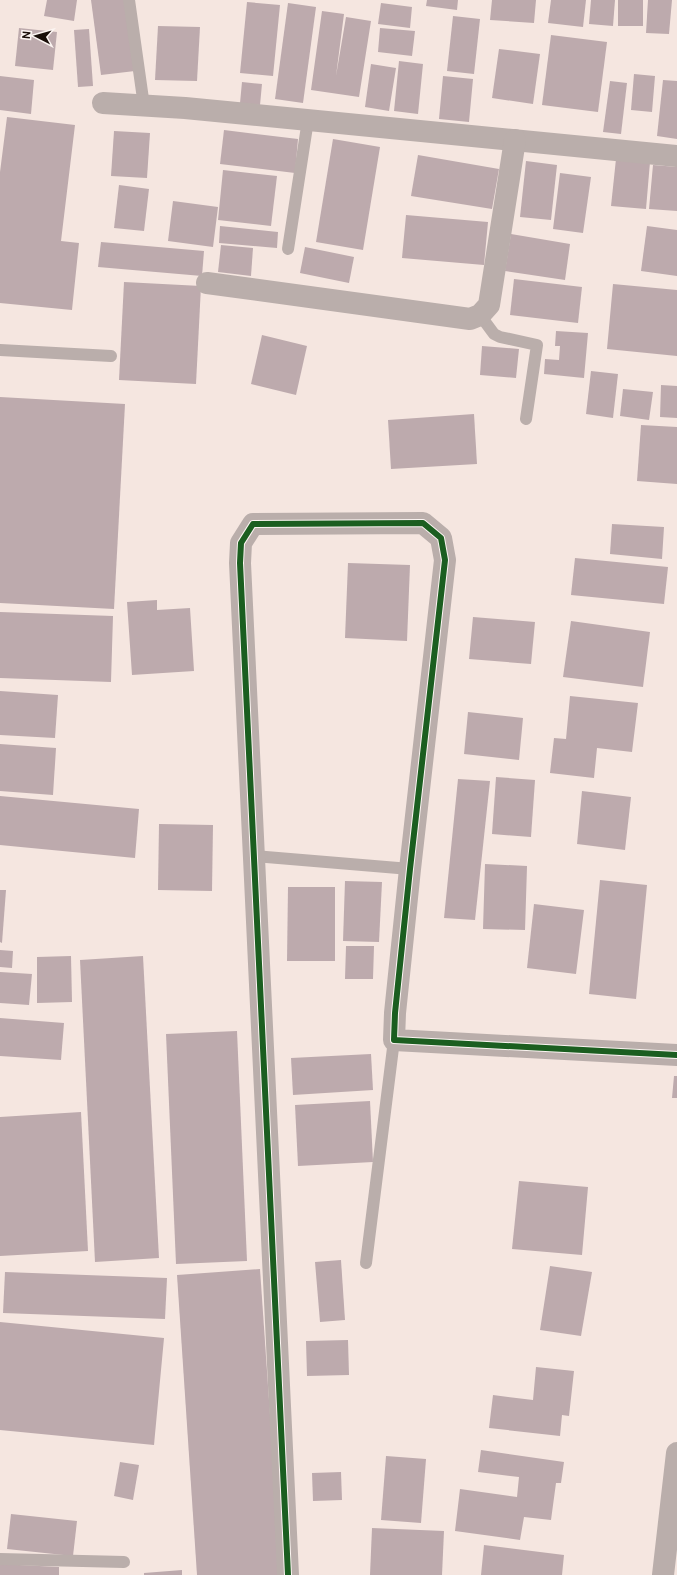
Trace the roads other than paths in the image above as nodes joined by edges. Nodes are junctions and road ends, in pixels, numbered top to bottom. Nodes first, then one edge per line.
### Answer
1 (129, 0) edge
2 (103, 103) dead end
3 (144, 106) junction
4 (308, 120) junction
5 (515, 140) junction
6 (677, 156) edge
7 (288, 249) dead end
8 (207, 283) dead end
9 (480, 315) junction
10 (0, 350) edge
11 (111, 356) dead end
12 (526, 419) dead end
13 (254, 856) junction
14 (410, 869) junction
15 (394, 1040) junction
16 (677, 1055) edge
17 (366, 1262) dead end
18 (677, 1452) edge
19 (0, 1559) edge
20 (124, 1562) dead end
21 (288, 1575) edge
22 (662, 1575) edge

1 - 3 lane
2 - 3 street
3 - 4 street
4 - 5 street
4 - 7 lane
5 - 6 street
5 - 9 street
8 - 9 street
9 - 12 lane
10 - 11 lane
13 - 14 lane
13 - 14 street
13 - 21 street
14 - 15 street
15 - 16 street
15 - 17 lane
18 - 22 street
19 - 20 lane

